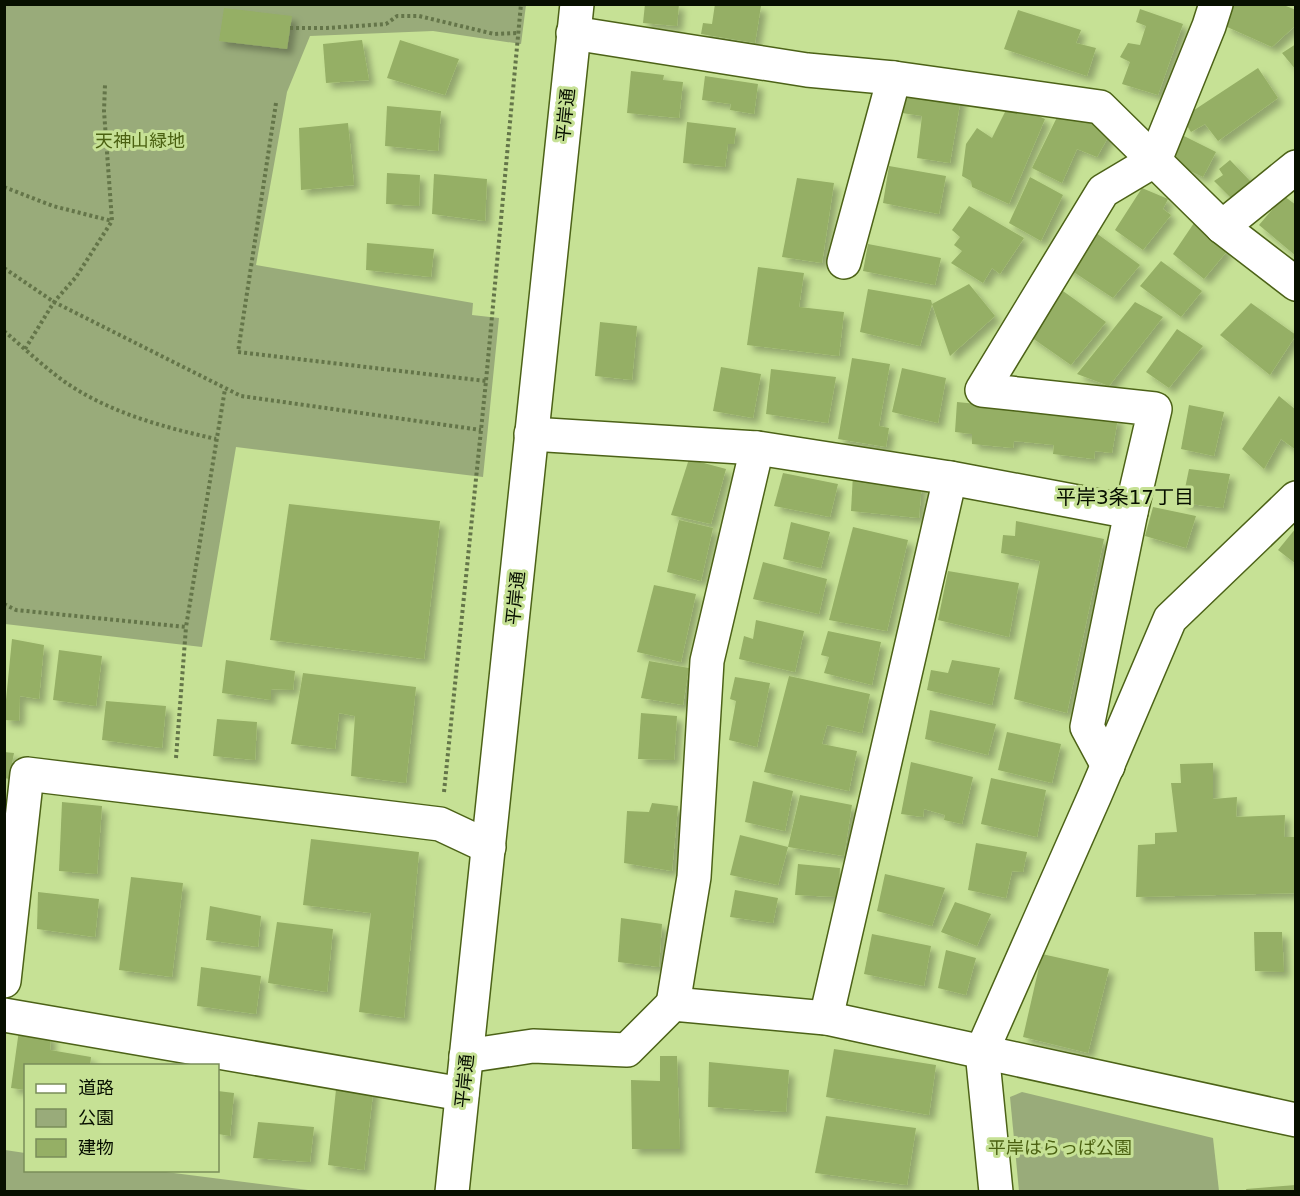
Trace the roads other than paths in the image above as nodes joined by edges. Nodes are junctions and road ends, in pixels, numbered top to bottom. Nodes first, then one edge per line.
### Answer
1 (1215, 4) edge
2 (575, 19) edge
3 (894, 78) junction
4 (1155, 160) junction
5 (1296, 167) edge
6 (1222, 227) junction
7 (844, 262) dead end
8 (1296, 285) edge
9 (531, 434) junction
10 (757, 448) junction
11 (950, 478) junction
12 (1296, 498) edge
13 (1131, 512) junction
14 (1108, 766) junction
15 (489, 846) junction
16 (4, 981) edge
17 (673, 1004) junction
18 (4, 1015) edge
19 (826, 1018) junction
20 (982, 1051) junction
21 (466, 1056) junction
22 (462, 1094) junction
23 (1296, 1120) edge
24 (452, 1191) edge
25 (996, 1191) edge

1 - 4 street
2 - 3 street
2 - 9 street, 平岸通
3 - 4 street
3 - 7 street
4 - 6 street
4 - 13 street
5 - 6 street
6 - 8 street
9 - 10 street
9 - 15 street, 平岸通
10 - 11 street
10 - 17 street
11 - 13 street
11 - 19 street
12 - 14 street
13 - 14 street
14 - 20 street
15 - 16 street
15 - 21 street, 平岸通
17 - 19 street
17 - 21 street
18 - 22 street
19 - 20 street
20 - 23 street
20 - 25 street
21 - 22 street, 平岸通
22 - 24 street, 平岸通

